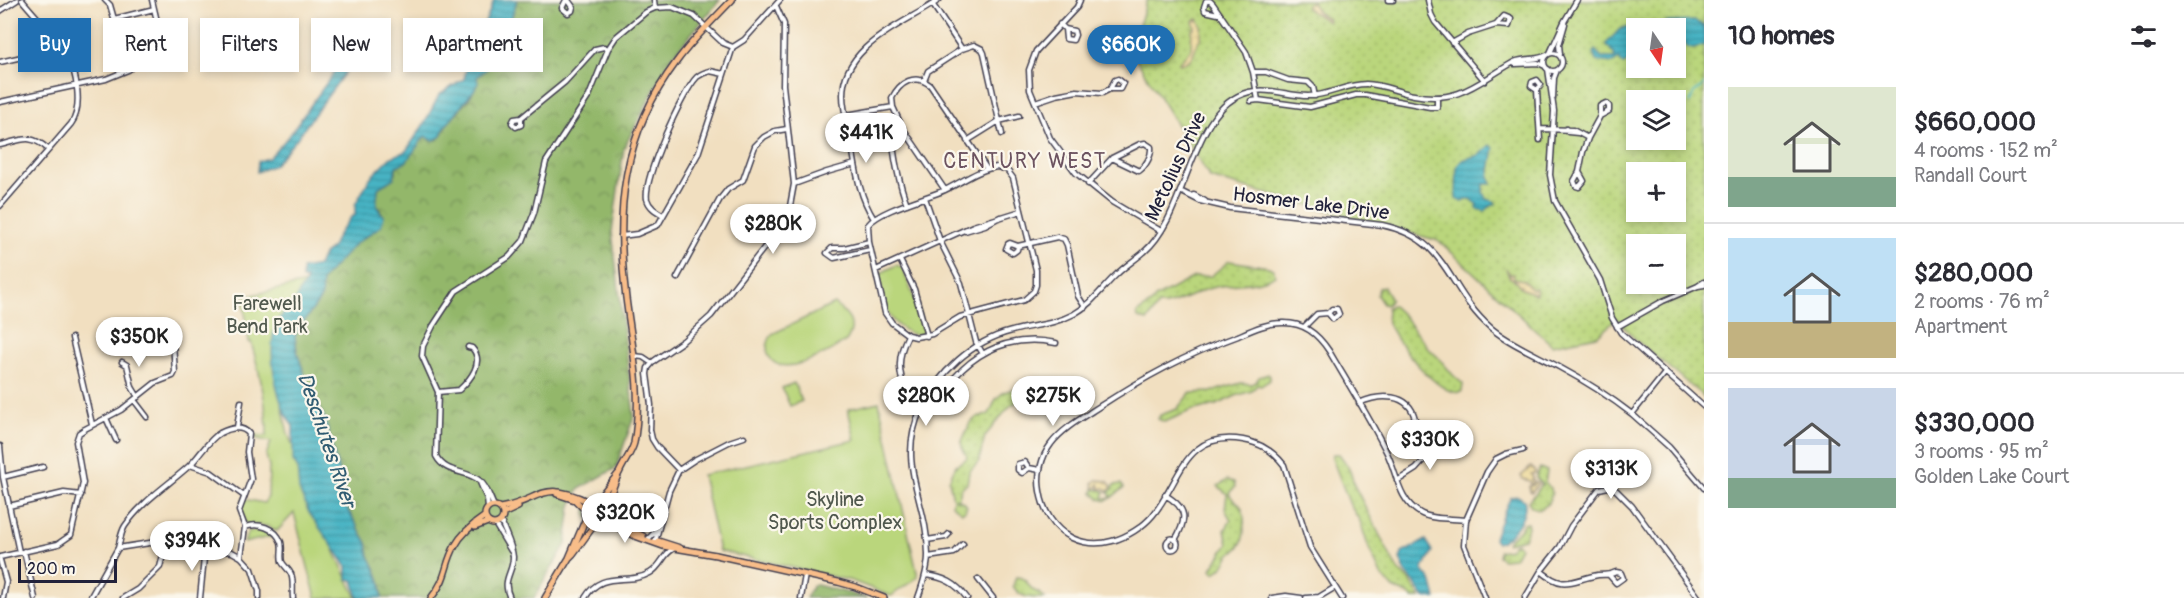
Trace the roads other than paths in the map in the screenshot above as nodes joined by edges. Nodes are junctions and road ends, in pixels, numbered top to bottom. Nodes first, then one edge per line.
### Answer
1 (16, 0) edge
2 (22, 0) edge
3 (105, 0) edge
4 (152, 0) edge
5 (654, 0) edge
6 (732, 0) edge
7 (780, 0) edge
8 (939, 0) edge
9 (1080, 0) edge
10 (1388, 0) edge
11 (1393, 0) edge
12 (1428, 0) edge
13 (1577, 0) edge
14 (933, 5) junction
15 (776, 6) junction
16 (654, 8) junction
17 (154, 9) junction
18 (0, 11) edge
19 (1218, 14) dead end
20 (37, 18) edge
21 (1566, 20) junction
22 (1060, 24) junction
23 (1496, 25) dead end
24 (705, 28) junction
25 (1065, 29) dead end
26 (1452, 43) junction
27 (733, 47) junction
28 (608, 49) junction
29 (962, 49) junction
30 (1549, 54) junction
31 (1560, 55) junction
32 (18, 58) edge
33 (0, 62) edge
34 (1511, 64) junction
35 (1546, 68) junction
36 (1557, 70) junction
37 (72, 72) edge
38 (1253, 72) junction
39 (724, 74) junction
40 (924, 81) junction
41 (1485, 81) junction
42 (75, 86) junction
43 (1110, 89) dead end
44 (1256, 90) junction
45 (1537, 90) dead end
46 (1315, 96) junction
47 (1437, 97) junction
48 (1258, 100) junction
49 (1251, 101) dead end
50 (0, 102) edge
51 (1035, 102) junction
52 (1553, 102) junction
53 (892, 107) junction
54 (846, 115) junction
55 (1019, 116) dead end
56 (1600, 116) dead end
57 (521, 118) dead end
58 (999, 120) junction
59 (903, 127) junction
60 (787, 129) junction
61 (1541, 129) junction
62 (1554, 129) junction
63 (1002, 134) dead end
64 (1588, 138) junction
65 (1540, 140) dead end
66 (967, 141) junction
67 (0, 145) edge
68 (48, 149) junction
69 (1112, 158) junction
70 (855, 164) junction
71 (987, 169) junction
72 (1579, 172) dead end
73 (794, 184) junction
74 (1088, 184) junction
75 (945, 190) junction
76 (1180, 191) junction
77 (925, 198) junction
78 (907, 204) junction
79 (0, 206) edge
80 (1022, 211) junction
81 (663, 215) junction
82 (874, 219) junction
83 (1161, 231) junction
84 (620, 236) junction
85 (940, 241) junction
86 (869, 242) junction
87 (1029, 243) junction
88 (1018, 246) dead end
89 (870, 250) junction
90 (900, 260) junction
91 (875, 270) junction
92 (677, 278) dead end
93 (1704, 284) edge
94 (1085, 307) junction
95 (1328, 313) dead end
96 (969, 314) junction
97 (1305, 326) junction
98 (1617, 327) junction
99 (908, 335) junction
100 (927, 336) junction
101 (72, 339) dead end
102 (172, 343) dead end
103 (1056, 343) dead end
104 (977, 346) junction
105 (468, 347) dead end
106 (983, 354) junction
107 (634, 356) junction
108 (122, 362) dead end
109 (652, 363) junction
110 (1665, 373) junction
111 (956, 377) dead end
112 (904, 391) dead end
113 (438, 392) junction
114 (136, 398) junction
115 (241, 402) dead end
116 (1359, 403) junction
117 (1704, 407) edge
118 (1632, 414) junction
119 (147, 417) dead end
120 (106, 418) junction
121 (1415, 419) dead end
122 (92, 424) junction
123 (237, 428) junction
124 (744, 437) dead end
125 (1455, 439) dead end
126 (116, 440) dead end
127 (0, 446) edge
128 (1522, 450) dead end
129 (190, 465) junction
130 (43, 467) dead end
131 (1029, 468) dead end
132 (679, 470) junction
133 (1040, 470) junction
134 (618, 474) junction
135 (3, 477) junction
136 (1397, 481) junction
137 (1704, 488) edge
138 (81, 495) junction
139 (1166, 495) junction
140 (244, 496) junction
141 (598, 499) junction
142 (588, 502) junction
143 (607, 504) junction
144 (9, 506) junction
145 (664, 508) junction
146 (496, 509) junction
147 (584, 510) junction
148 (485, 516) junction
149 (586, 518) junction
150 (607, 518) junction
151 (1466, 520) junction
152 (501, 521) junction
153 (492, 523) junction
154 (595, 524) junction
155 (244, 527) junction
156 (950, 534) dead end
157 (649, 538) junction
158 (927, 540) junction
159 (1176, 540) dead end
160 (655, 542) junction
161 (165, 543) junction
162 (963, 544) dead end
163 (665, 547) junction
164 (118, 548) junction
165 (205, 548) junction
166 (678, 549) junction
167 (21, 552) junction
168 (512, 552) junction
169 (241, 556) junction
170 (664, 557) junction
171 (928, 557) junction
172 (0, 558) edge
173 (569, 558) junction
174 (1541, 571) junction
175 (805, 575) junction
176 (925, 575) junction
177 (1609, 575) dead end
178 (978, 579) dead end
179 (1334, 588) junction
180 (3, 598) edge
181 (35, 598) edge
182 (90, 598) edge
183 (123, 598) edge
184 (200, 598) edge
185 (259, 598) edge
186 (292, 598) edge
187 (433, 598) edge
188 (510, 598) edge
189 (545, 598) edge
190 (585, 598) edge
191 (801, 598) edge
192 (884, 598) edge
193 (918, 598) edge
194 (967, 598) edge
195 (993, 598) edge
196 (1272, 598) edge
197 (1301, 598) edge
198 (1306, 598) edge
199 (1342, 598) edge
200 (1485, 598) edge
201 (1525, 598) edge
202 (1699, 598) edge

1 - 18 street
2 - 20 street
3 - 17 street
4 - 17 street
5 - 16 street
6 - 24 main road
7 - 15 street
8 - 14 street
9 - 22 street
10 - 11 street
12 - 26 street
13 - 21 street
14 - 29 street
14 - 54 street
15 - 27 street
15 - 60 street
16 - 24 street
16 - 28 street
17 - 42 street
19 - 38 street
21 - 30 street
21 - 31 street
22 - 25 street
22 - 51 street
23 - 26 street
24 - 27 street
24 - 84 main road
26 - 41 street
27 - 39 street
28 - 57 street
28 - 113 street
29 - 40 street
29 - 58 street
30 - 31 street
30 - 34 street, Metolius Drive
30 - 35 street
31 - 36 street
32 - 33 street
34 - 35 street
34 - 41 street, Metolius Drive
35 - 36 street
35 - 52 street
36 - 52 street
37 - 42 street
38 - 44 street
38 - 46 street
39 - 81 street
39 - 81 street
40 - 53 street
40 - 66 street
41 - 47 street, Metolius Drive
42 - 50 street
42 - 68 street
43 - 51 street
44 - 46 street, Metolius Drive
44 - 48 street
44 - 76 street, Metolius Drive
45 - 61 street
46 - 47 street, Metolius Drive
47 - 48 street
48 - 49 street
51 - 74 street
52 - 62 street
53 - 54 street
53 - 59 street
54 - 70 street
55 - 58 street
56 - 64 street
58 - 63 street
58 - 66 street
59 - 75 street
59 - 78 street
60 - 73 street
60 - 92 street
61 - 62 street
61 - 65 street
62 - 64 street
62 - 98 street
64 - 72 street
66 - 71 street
67 - 68 street
68 - 79 street
69 - 69 street
69 - 74 street
70 - 73 street
70 - 82 street
71 - 75 street
71 - 80 street
73 - 109 street
74 - 83 street
75 - 77 street
76 - 83 street, Metolius Drive
76 - 118 street, Hosmer Lake Drive
77 - 78 street
77 - 85 street
78 - 82 street
80 - 85 street
80 - 87 street
81 - 84 street
82 - 86 street
83 - 94 street, Metolius Drive
84 - 107 main road
85 - 90 street
85 - 96 street
86 - 89 street
86 - 89 street
87 - 88 street
87 - 94 street
87 - 96 street
89 - 91 street
90 - 91 street
90 - 100 street
91 - 99 street
93 - 98 street
94 - 104 street, Metolius Drive
95 - 97 street
96 - 100 street
96 - 104 street
97 - 116 street
97 - 133 street
98 - 110 street
99 - 100 street
99 - 112 street
101 - 122 street
102 - 114 street
103 - 106 street
104 - 106 street
104 - 158 street, Metolius Drive
105 - 113 street
106 - 111 street
107 - 109 street
107 - 134 main road
108 - 114 street
109 - 132 street
110 - 117 street
110 - 118 street
113 - 146 street
114 - 119 street
114 - 120 street
115 - 123 street
116 - 121 street
116 - 136 street
118 - 137 street, Hosmer Lake Drive
120 - 122 street
120 - 126 street
122 - 138 street
123 - 129 street
123 - 140 street
124 - 132 street
125 - 136 street
127 - 135 street
128 - 151 street
129 - 140 street
129 - 164 street
130 - 135 street
131 - 133 street
132 - 145 street
133 - 139 street
134 - 141 main road
134 - 143 main road
135 - 144 street
136 - 151 street
138 - 144 street
138 - 167 street
139 - 159 street
139 - 179 street
140 - 155 street
141 - 142 main road
141 - 143 main road
142 - 146 main road
142 - 147 main road
143 - 150 main road
144 - 167 street
145 - 157 street
145 - 160 street
146 - 147 main road
146 - 148 main road
146 - 152 main road
147 - 149 main road
148 - 153 main road
148 - 187 main road
149 - 154 main road
149 - 173 main road
150 - 154 main road
150 - 157 main road
150 - 160 main road
151 - 200 street
152 - 153 main road
152 - 168 street
153 - 168 street
153 - 187 main road
154 - 173 main road
155 - 169 street
155 - 186 street
156 - 158 street
157 - 160 main road
158 - 171 street, Metolius Drive
160 - 163 main road
160 - 166 main road
161 - 164 street
161 - 165 street
161 - 183 street
162 - 171 street
163 - 166 main road
163 - 170 street
164 - 182 street
165 - 169 street
165 - 184 street
166 - 170 street
166 - 175 main road
167 - 172 street
167 - 181 street
168 - 188 street
169 - 185 street
170 - 190 street
171 - 176 street, Metolius Drive
172 - 180 street
173 - 189 main road
174 - 177 street
174 - 201 street
174 - 202 street
175 - 191 street
175 - 192 main road
176 - 193 street, Metolius Drive
176 - 194 street
178 - 195 street
179 - 198 street
179 - 199 street
196 - 197 street

